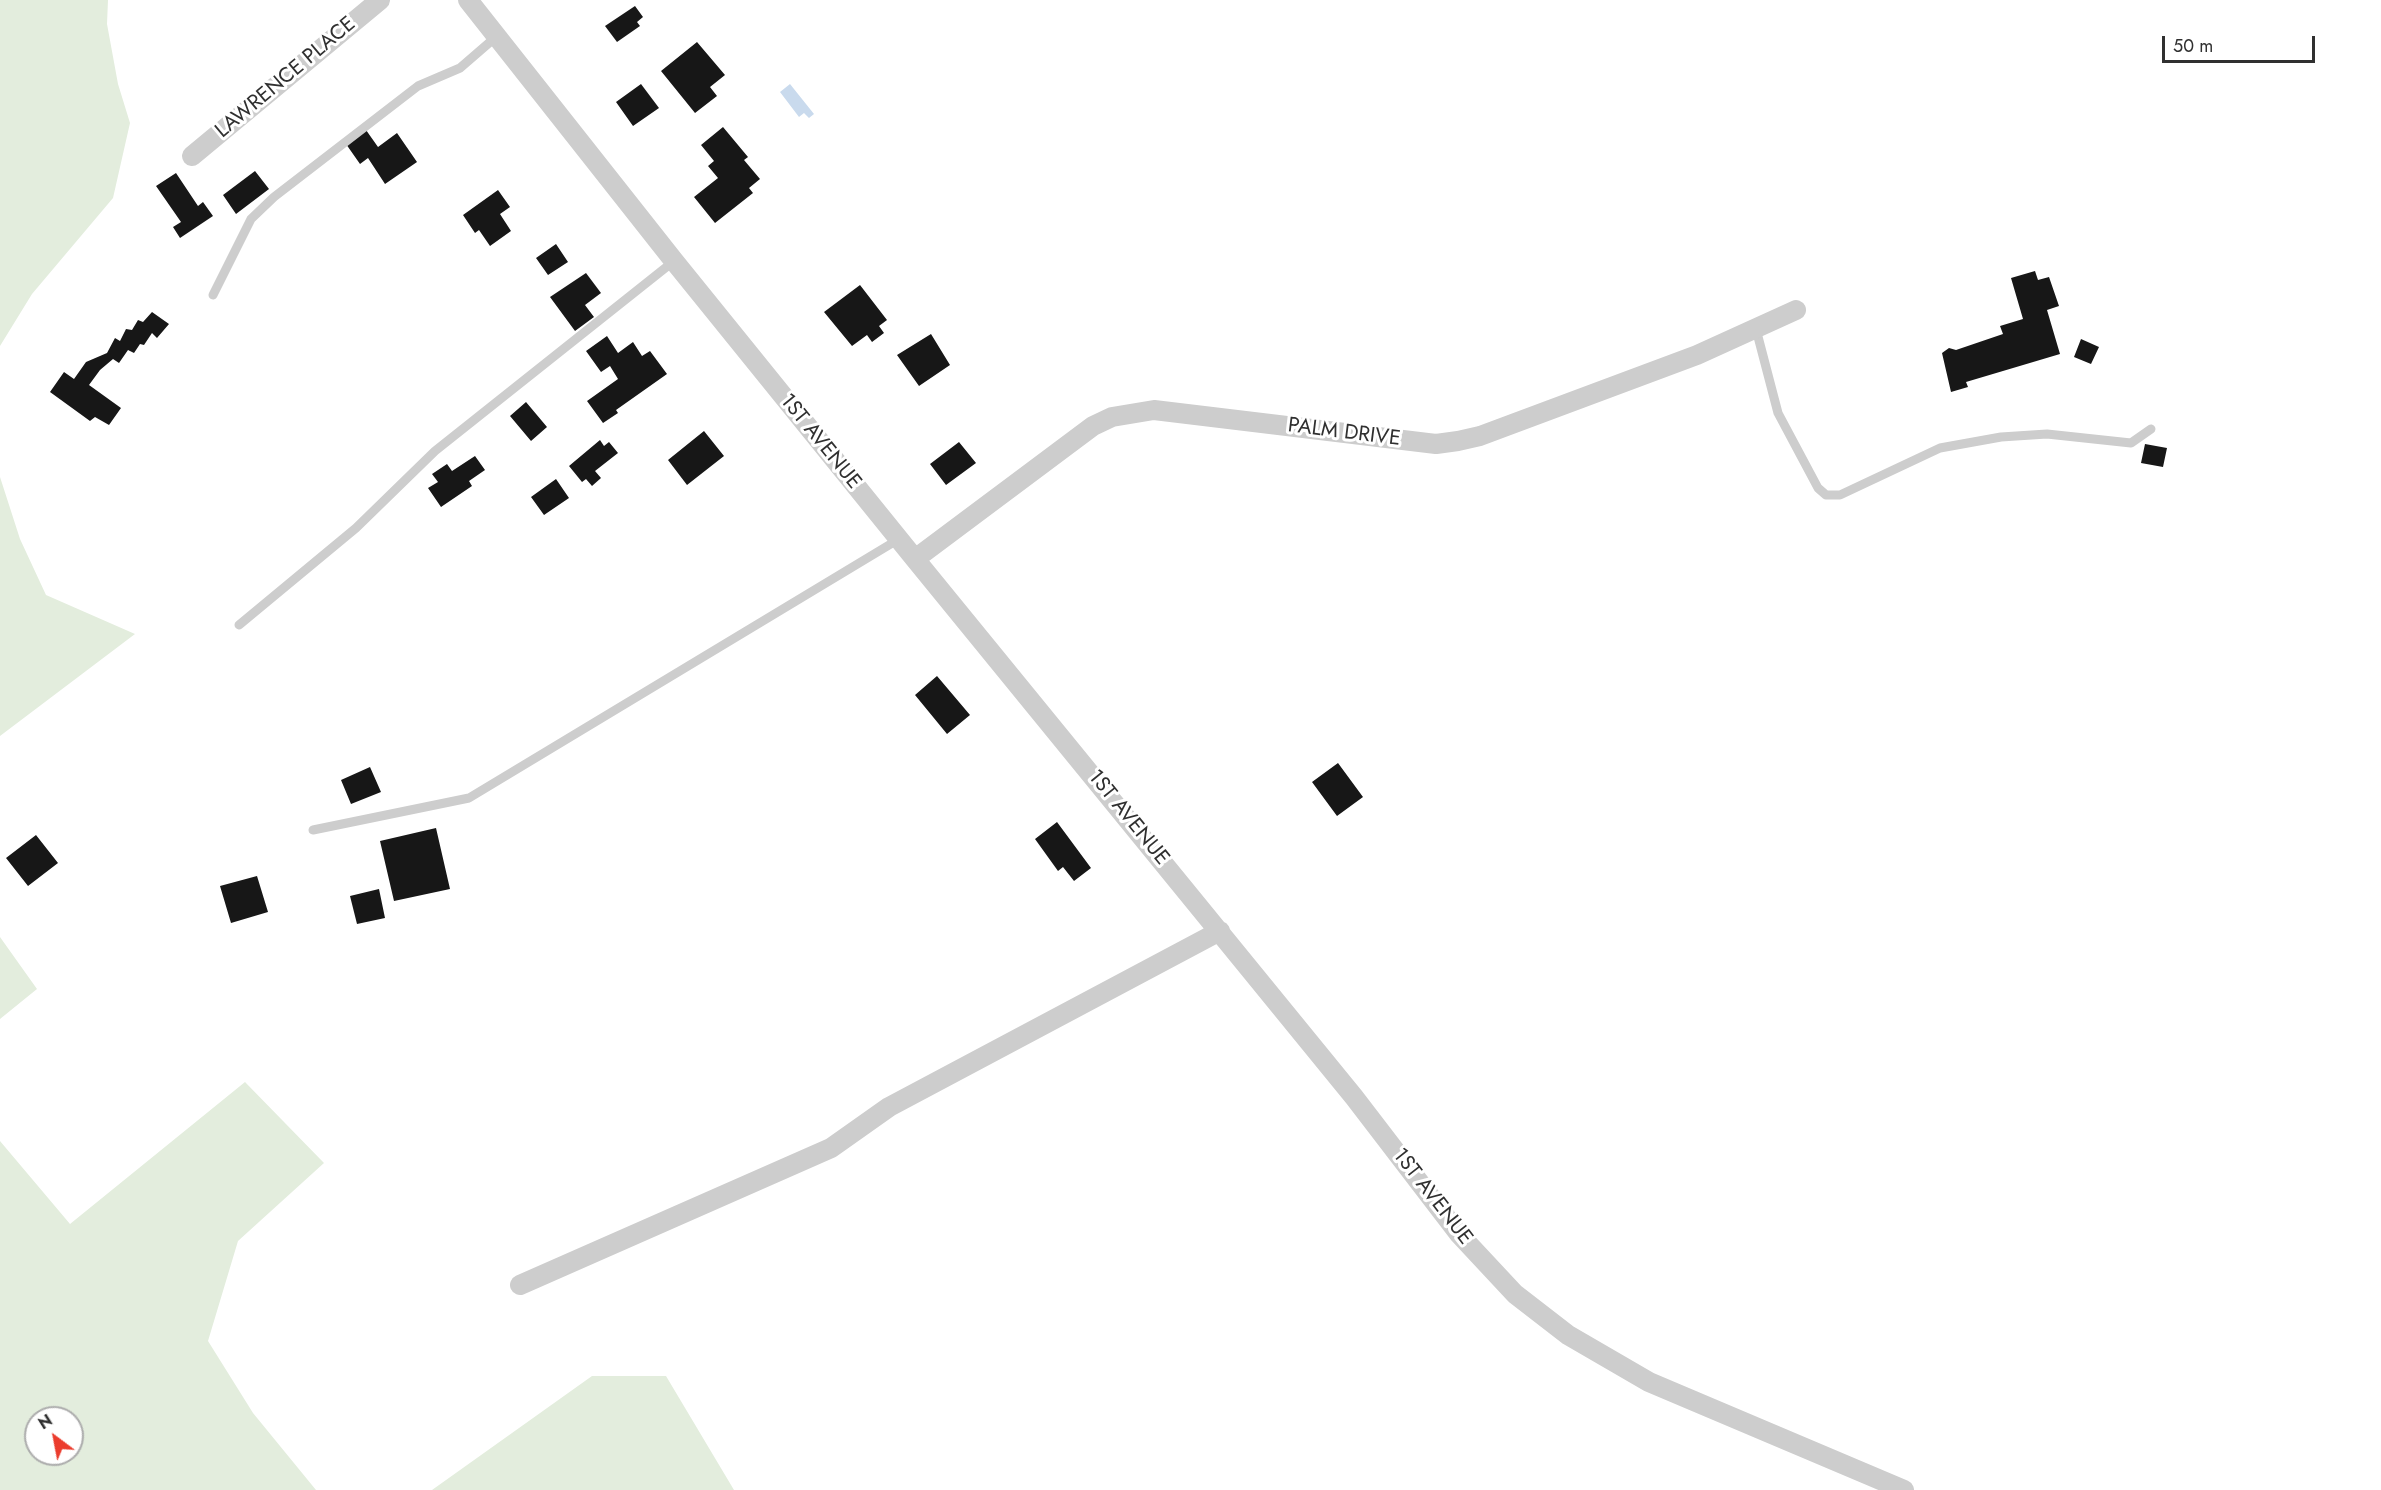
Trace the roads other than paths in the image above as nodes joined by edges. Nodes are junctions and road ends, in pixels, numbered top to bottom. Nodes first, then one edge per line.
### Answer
1 (380, 0) edge
2 (468, 0) edge
3 (497, 36) junction
4 (192, 156) dead end
5 (674, 261) junction
6 (213, 295) dead end
7 (1796, 310) dead end
8 (1756, 329) junction
9 (2151, 429) dead end
10 (899, 539) junction
11 (915, 559) junction
12 (239, 625) dead end
13 (313, 830) dead end
14 (1220, 931) junction
15 (520, 1285) dead end
16 (1904, 1490) edge

1 - 4 street, LAWRENCE PLACE
2 - 3 street, 1ST AVENUE
3 - 5 street, 1ST AVENUE
3 - 6 lane
5 - 10 street, 1ST AVENUE
5 - 12 lane
7 - 8 street, PALM DRIVE
8 - 9 lane
8 - 11 street, PALM DRIVE
10 - 11 street, 1ST AVENUE
10 - 13 lane
11 - 14 street, 1ST AVENUE
14 - 15 street
14 - 16 street, 1ST AVENUE

